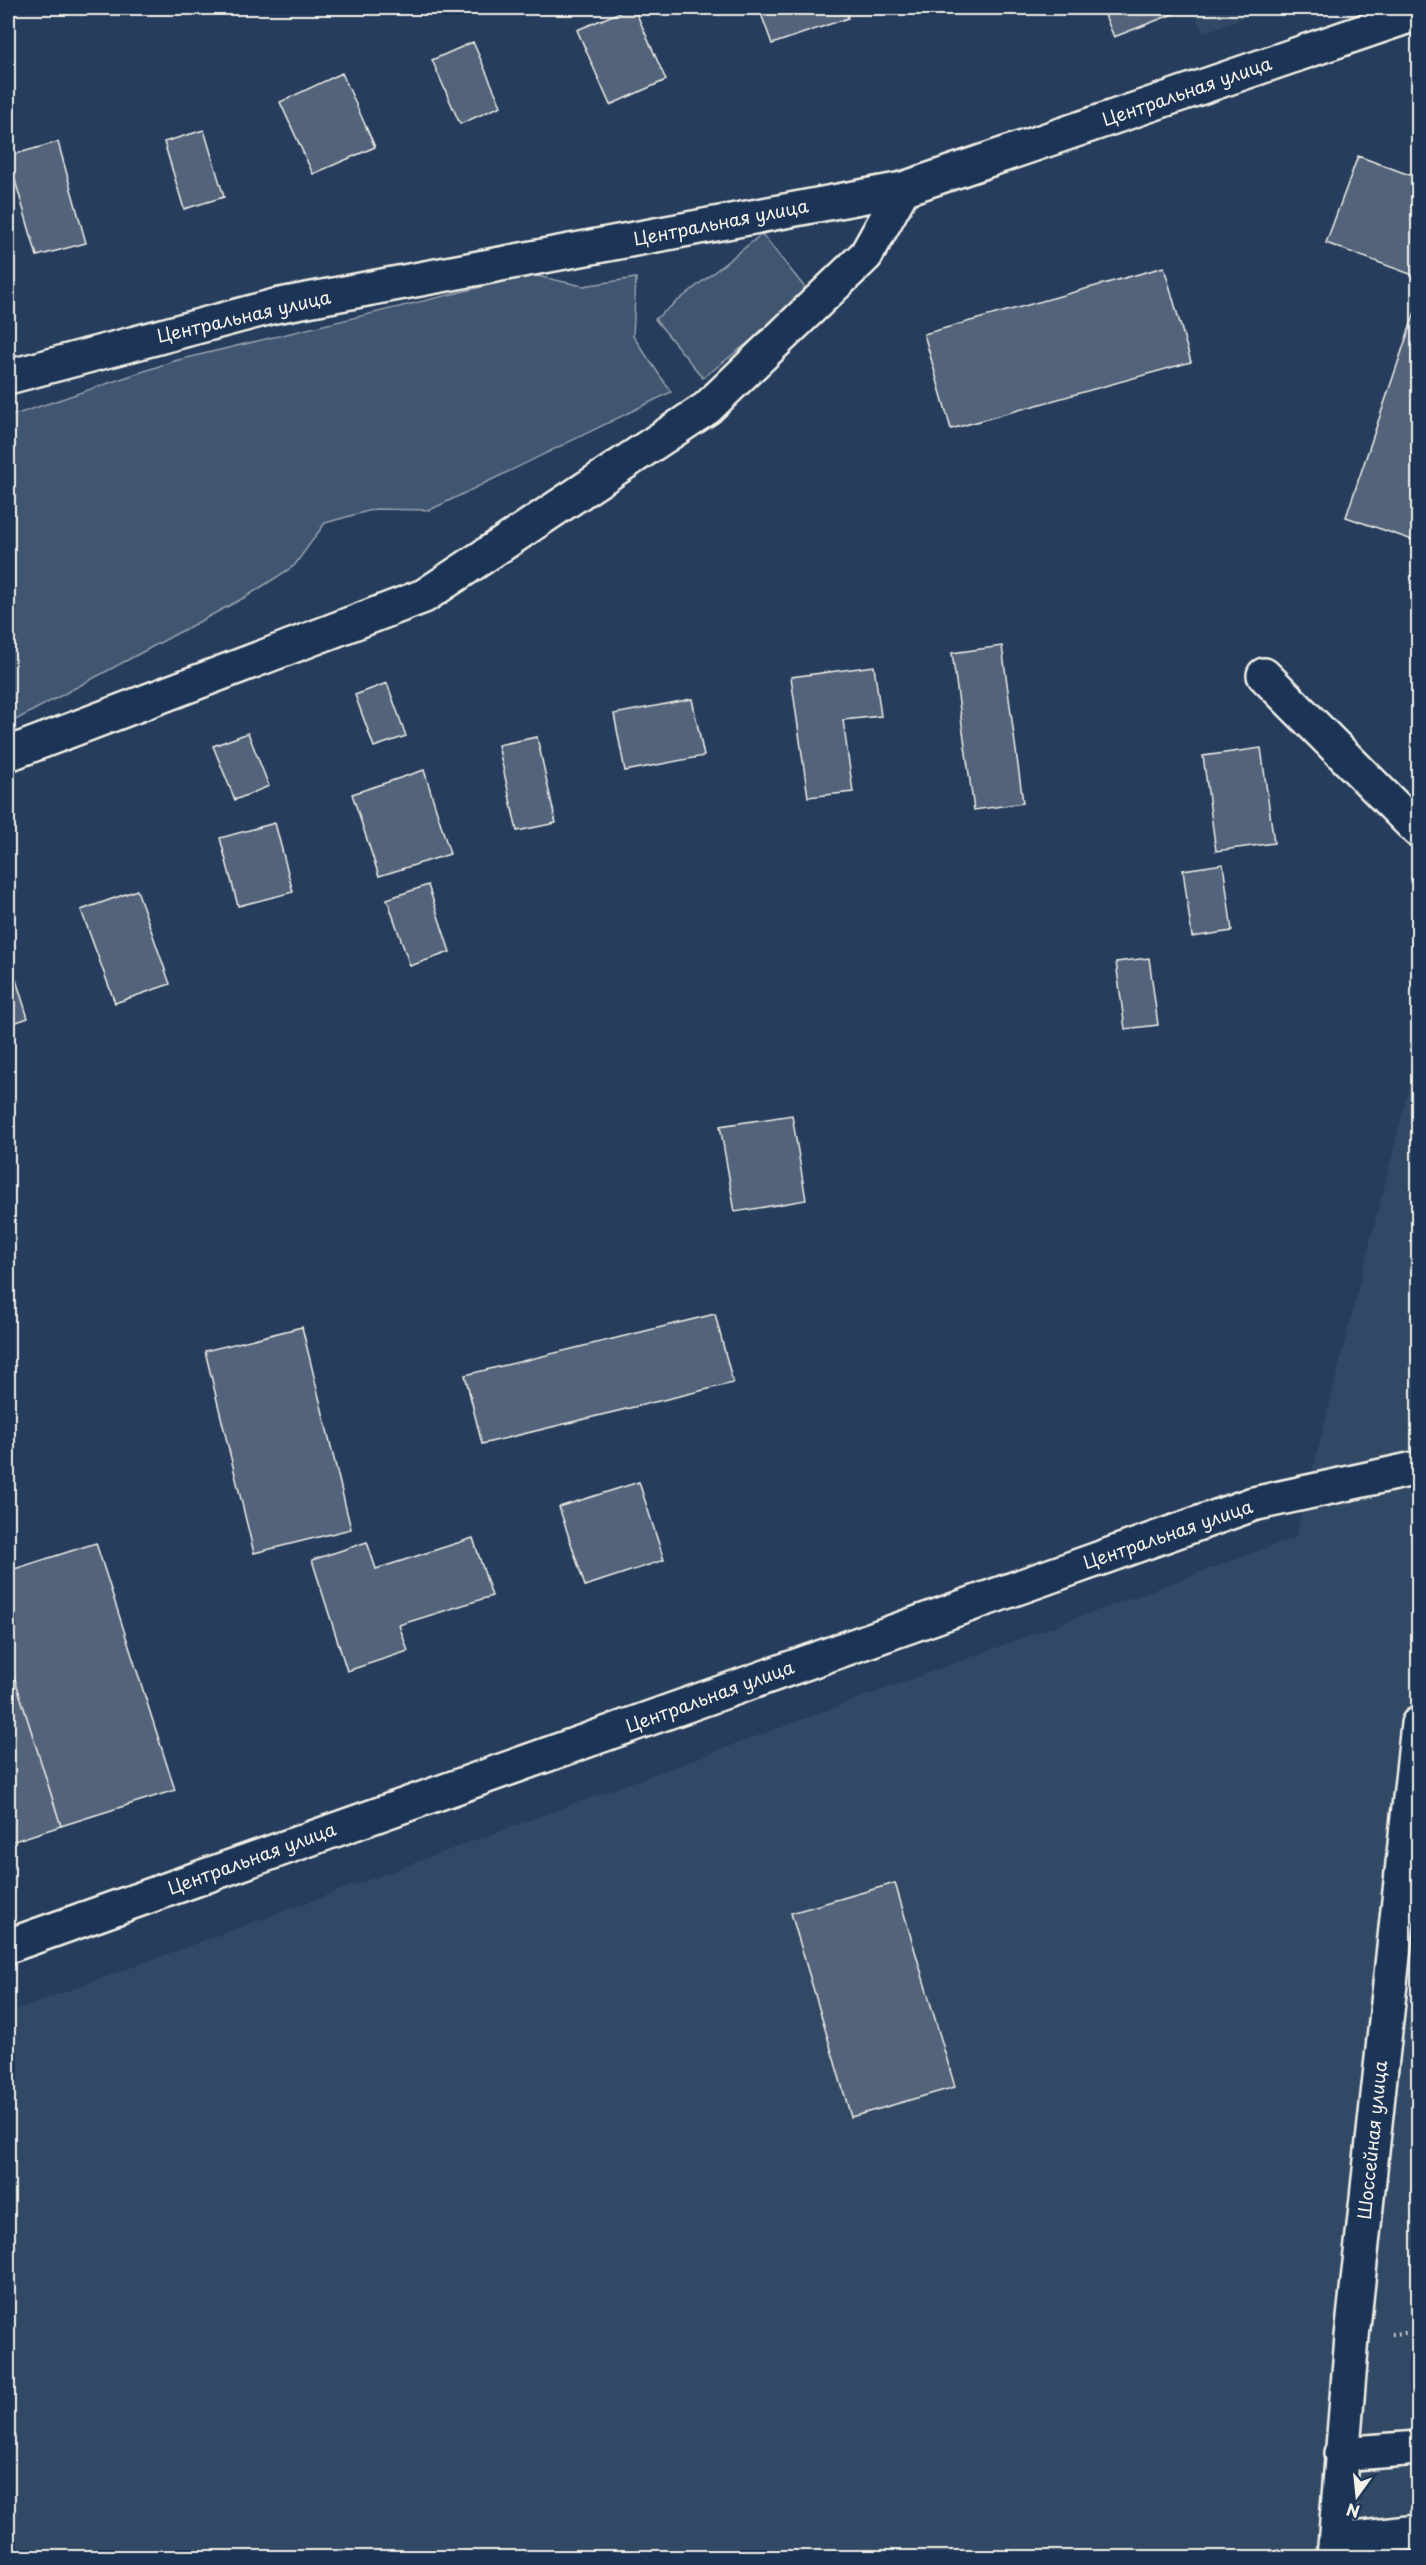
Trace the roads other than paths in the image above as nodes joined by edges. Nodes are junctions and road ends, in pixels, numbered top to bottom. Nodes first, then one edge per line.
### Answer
1 (1419, 13) edge
2 (903, 189) junction
3 (8, 377) edge
4 (1264, 675) dead end
5 (8, 754) edge
6 (1419, 830) edge
7 (1419, 1468) edge
8 (1419, 1724) edge
9 (8, 1946) edge
10 (1419, 2448) edge
11 (1341, 2454) junction
12 (1419, 2532) edge
13 (1335, 2549) edge

1 - 2 street, Центральная улица
2 - 3 street, Центральная улица
2 - 5 street
4 - 6 street
7 - 9 street, Центральная улица
8 - 11 street, Шоссейная улица
10 - 11 street
11 - 13 street, Шоссейная улица
12 - 13 street

